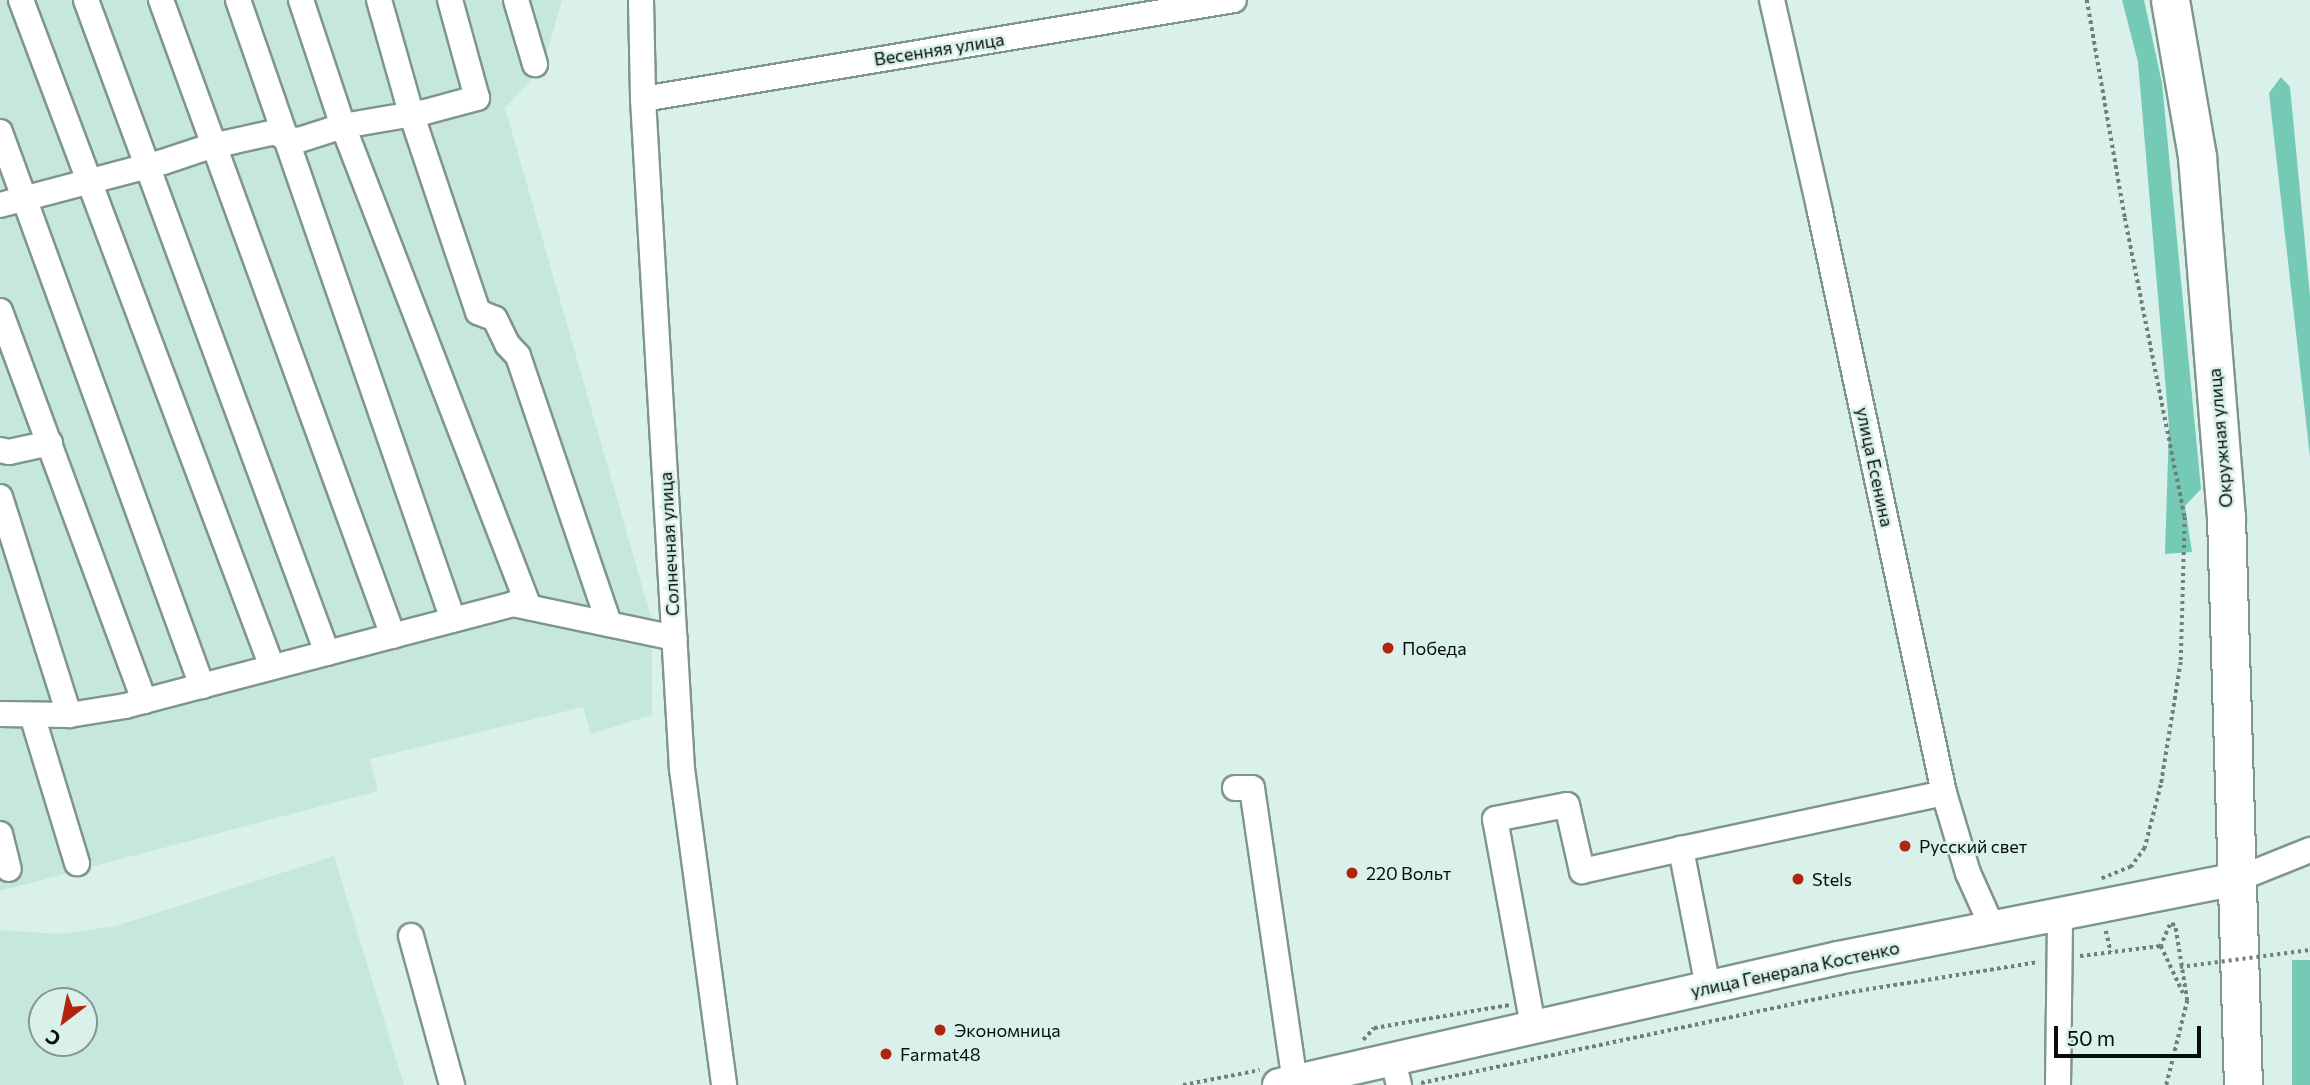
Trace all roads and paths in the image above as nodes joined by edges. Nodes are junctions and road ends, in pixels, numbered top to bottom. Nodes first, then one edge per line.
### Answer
1 (21, 0) edge
2 (86, 0) edge
3 (161, 0) edge
4 (238, 0) edge
5 (301, 0) edge
6 (379, 0) edge
7 (450, 0) edge
8 (516, 0) edge
9 (641, 0) edge
10 (1234, 0) edge
11 (1772, 0) edge
12 (2087, 0) edge
13 (2170, 0) edge
14 (535, 64) dead end
15 (643, 99) junction
16 (411, 113) junction
17 (343, 126) junction
18 (0, 132) edge
19 (288, 139) junction
20 (215, 146) junction
21 (149, 166) junction
22 (89, 181) junction
23 (12, 201) edge
24 (0, 312) edge
25 (50, 443) junction
26 (0, 450) edge
27 (0, 497) edge
28 (529, 607) junction
29 (453, 620) junction
30 (609, 624) junction
31 (393, 636) junction
32 (674, 638) junction
33 (327, 653) junction
34 (272, 667) junction
35 (202, 686) junction
36 (144, 701) junction
37 (0, 714) edge
38 (32, 715) junction
39 (69, 715) junction
40 (1235, 788) dead end
41 (1944, 793) junction
42 (0, 834) edge
43 (1681, 849) junction
44 (2310, 850) edge
45 (77, 863) dead end
46 (9, 869) dead end
47 (2238, 879) junction
48 (2098, 908) junction
49 (2060, 915) junction
50 (1993, 929) junction
51 (411, 936) dead end
52 (2161, 946) junction
53 (2310, 950) edge
54 (2111, 953) junction
55 (2059, 959) junction
56 (2180, 967) junction
57 (1708, 987) junction
58 (2187, 1001) junction
59 (1532, 1026) junction
60 (1401, 1077) edge
61 (1287, 1083) edge
62 (452, 1085) edge
63 (724, 1085) edge
64 (2058, 1085) edge
65 (2166, 1085) edge
66 (2243, 1085) edge

1 - 22 street
2 - 21 street
3 - 20 street
4 - 19 street
5 - 17 street
6 - 16 street
7 - 16 street
8 - 14 street
9 - 15 street, Солнечная улица
10 - 15 street, Весенняя улица
11 - 41 street, улица Есенина
12 - 48 path
13 - 47 highway, Окружная улица
15 - 32 street, Солнечная улица
16 - 17 street
16 - 30 street
17 - 19 street
17 - 28 street
18 - 23 street
19 - 20 street
19 - 29 street
20 - 21 street
20 - 31 street
21 - 22 street
21 - 33 street
22 - 23 street
22 - 34 street
23 - 35 street
24 - 25 street
25 - 26 street
25 - 36 street
27 - 39 street
28 - 29 street
28 - 30 street
29 - 31 street
30 - 32 street
31 - 33 street
32 - 63 street, Солнечная улица
33 - 34 street
34 - 35 street
35 - 36 street
36 - 39 street
37 - 38 street
38 - 39 street
38 - 45 street
40 - 61 street
41 - 43 street
41 - 50 street, улица Есенина
42 - 46 street
43 - 57 street
43 - 59 street
44 - 47 street, улица Генерала Костенко
47 - 48 main road, улица Генерала Костенко
47 - 66 highway, Окружная улица
48 - 49 main road, улица Генерала Костенко
48 - 54 path
49 - 50 main road, улица Генерала Костенко
49 - 55 street
50 - 57 main road, улица Генерала Костенко
51 - 62 street
52 - 54 path
52 - 56 path
52 - 58 path
53 - 56 path, bridge
54 - 55 path
55 - 60 path
55 - 64 street
56 - 58 path
57 - 59 main road, улица Генерала Костенко
58 - 65 path
59 - 60 main road, улица Генерала Костенко
60 - 61 main road, улица Генерала Костенко

